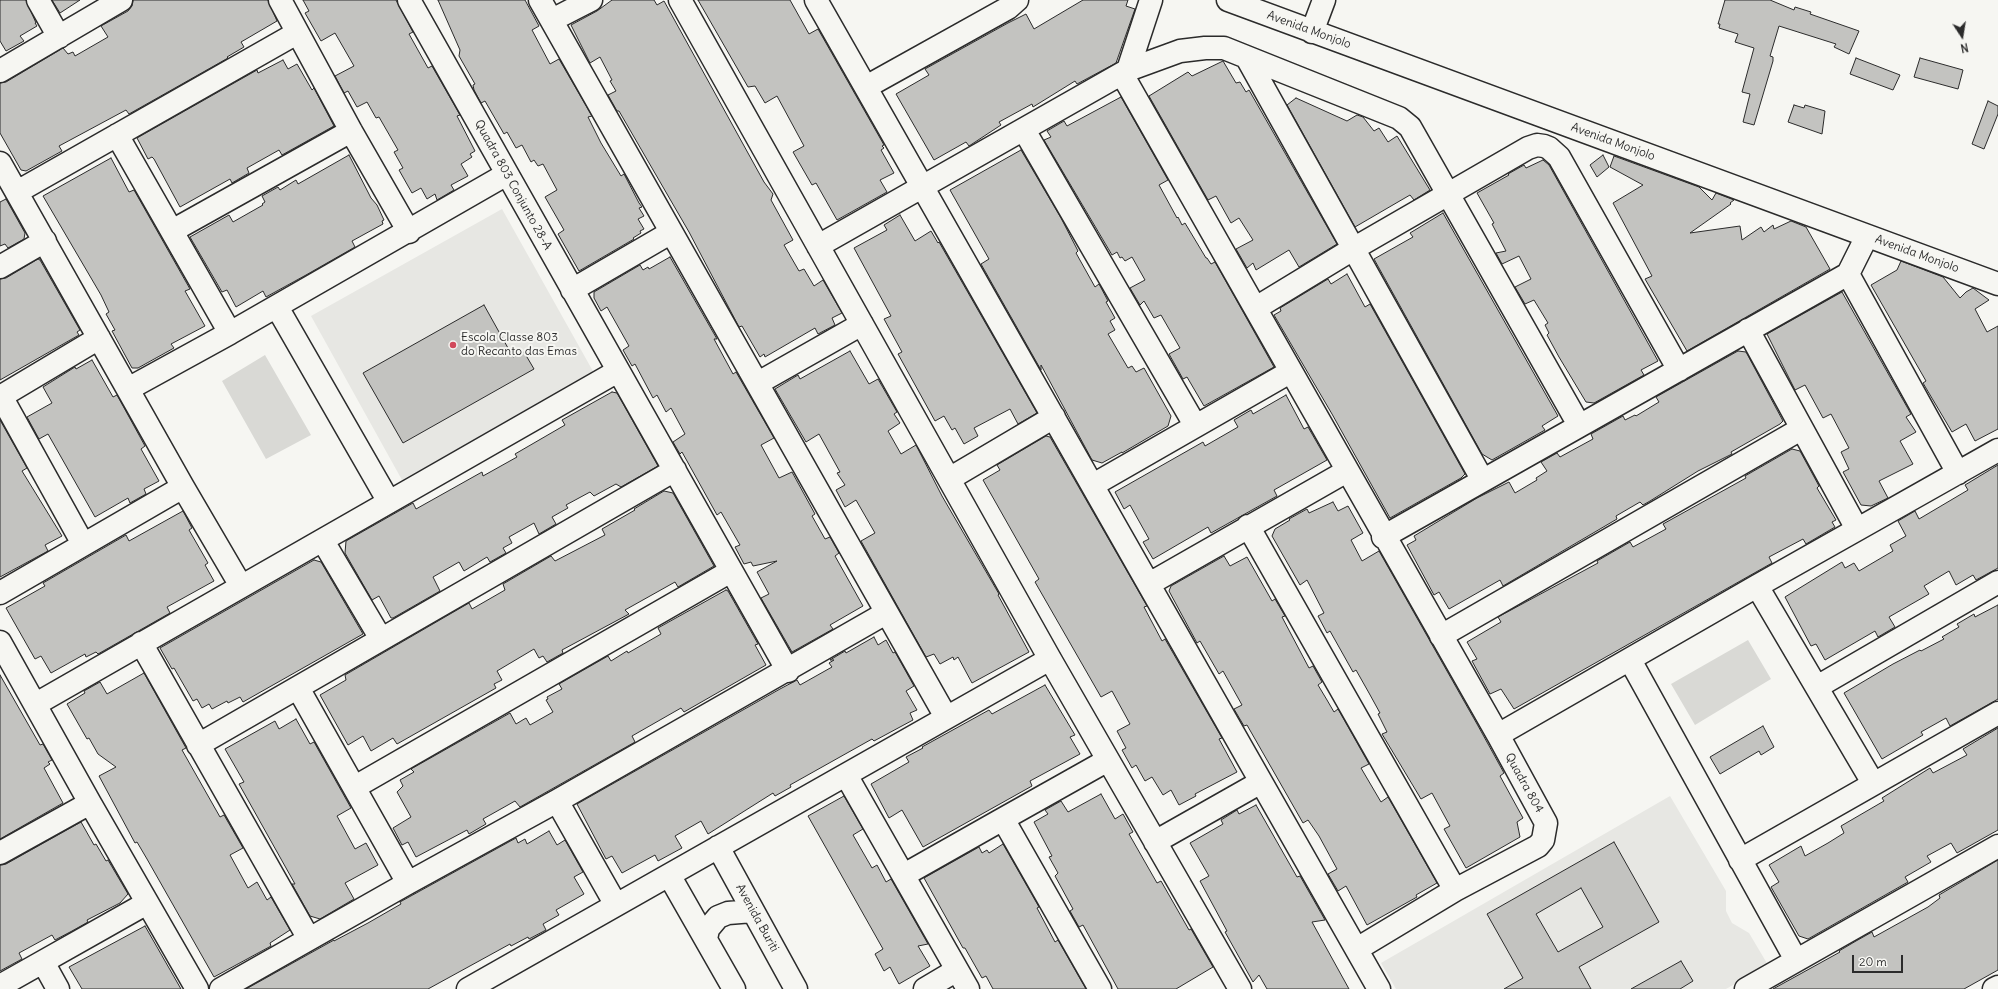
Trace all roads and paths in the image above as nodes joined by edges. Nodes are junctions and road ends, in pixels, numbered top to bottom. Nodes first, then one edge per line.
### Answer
1 (38, 0) edge
2 (121, 0) edge
3 (280, 0) edge
4 (409, 0) edge
5 (540, 0) edge
6 (591, 0) edge
7 (680, 0) edge
8 (816, 0) edge
9 (1017, 0) edge
10 (1152, 0) edge
11 (1228, 0) edge
12 (1324, 0) edge
13 (552, 20) junction
14 (1312, 32) junction
15 (297, 33) junction
16 (59, 37) junction
17 (1247, 58) junction
18 (0, 71) edge
19 (1125, 72) junction
20 (866, 87) junction
21 (1024, 130) junction
22 (351, 131) junction
23 (117, 135) junction
24 (0, 163) edge
25 (507, 174) junction
26 (923, 188) junction
27 (17, 192) junction
28 (1449, 193) junction
29 (172, 231) junction
30 (409, 232) junction
31 (670, 233) junction
32 (1867, 236) junction
33 (45, 242) junction
34 (818, 246) junction
35 (1353, 248) junction
36 (0, 267) edge
37 (1848, 274) junction
38 (1998, 284) edge
39 (572, 290) junction
40 (277, 307) junction
41 (1256, 308) junction
42 (862, 324) junction
43 (1748, 330) junction
44 (230, 333) junction
45 (99, 338) junction
46 (1679, 370) junction
47 (618, 371) junction
48 (1290, 372) junction
49 (758, 383) junction
50 (128, 389) junction
51 (1, 396) edge
52 (1054, 416) junction
53 (1580, 425) junction
54 (1195, 426) junction
55 (1801, 429) junction
56 (1998, 450) edge
57 (675, 470) junction
58 (1347, 471) junction
59 (1958, 473) junction
60 (949, 479) junction
61 (1482, 479) junction
62 (1093, 485) junction
63 (183, 488) junction
64 (389, 502) junction
65 (1248, 526) junction
66 (1857, 530) junction
67 (1384, 537) junction
68 (322, 541) junction
69 (83, 544) junction
70 (731, 571) junction
71 (1998, 582) edge
72 (1149, 584) junction
73 (241, 586) junction
74 (1757, 586) junction
75 (0, 593) edge
76 (886, 613) junction
77 (1441, 636) junction
78 (381, 639) junction
79 (0, 642) edge
80 (141, 644) junction
81 (1050, 659) junction
82 (1630, 660) junction
83 (788, 671) junction
84 (298, 688) junction
85 (1817, 688) junction
86 (36, 704) junction
87 (1998, 714) edge
88 (946, 717) junction
89 (1498, 735) junction
90 (198, 745) junction
91 (1108, 760) junction
92 (846, 775) junction
93 (1261, 782) junction
94 (1873, 783) junction
95 (354, 787) junction
96 (557, 801) junction
97 (90, 803) junction
98 (1003, 819) junction
99 (1155, 842) junction
100 (1998, 846) edge
101 (718, 847) junction
102 (0, 853) edge
103 (1740, 860) junction
104 (904, 874) junction
105 (669, 875) junction
106 (408, 883) junction
107 (1455, 890) junction
108 (147, 903) junction
109 (616, 905) junction
110 (753, 911) junction
111 (309, 939) junction
112 (706, 939) junction
113 (1357, 949) junction
114 (1796, 960) junction
115 (43, 962) junction
116 (958, 970) junction
117 (0, 986) edge
118 (1231, 986) edge
119 (1998, 987) edge
120 (58, 989) edge
121 (197, 989) edge
122 (221, 989) edge
123 (468, 989) edge
124 (734, 989) edge
125 (796, 989) edge
126 (926, 989) edge
127 (968, 989) edge
128 (1100, 989) edge
129 (1379, 989) edge
130 (1746, 989) edge
131 (1994, 989) edge

1 - 16 street
2 - 16 street
3 - 15 street
4 - 25 street, Quadra 803 Conjunto 28-A
5 - 13 street
6 - 13 street
7 - 34 street
8 - 20 street
9 - 20 street
10 - 19 street
11 - 14 street, Avenida Monjolo
12 - 14 street
13 - 31 street
14 - 32 street, Avenida Monjolo
15 - 22 street
15 - 23 street
16 - 18 street
17 - 19 street
17 - 28 street
17 - 35 street
19 - 21 street
19 - 41 street, Quadra 804
20 - 26 street
21 - 26 street
21 - 54 street
22 - 29 street
22 - 30 street
23 - 27 street
23 - 29 street
24 - 27 street
25 - 30 street
25 - 39 street, Quadra 803 Conjunto 28-A
26 - 34 street
26 - 52 street
27 - 33 street
28 - 35 street
28 - 46 street
28 - 53 street
29 - 44 street
30 - 40 street
31 - 39 street
31 - 49 street
32 - 37 street
32 - 38 street, Avenida Monjolo
33 - 36 street
33 - 45 street
34 - 42 street
35 - 41 street
35 - 61 street
37 - 43 street
37 - 59 street
39 - 47 street, Quadra 803 Conjunto 28-A
40 - 44 street
40 - 64 street
41 - 48 street, Quadra 804
42 - 49 street
42 - 60 street
43 - 46 street
43 - 55 street
44 - 50 street
45 - 50 street
45 - 51 street
46 - 53 street
47 - 57 street, Quadra 803 Conjunto 28-A
47 - 64 street
48 - 54 street
48 - 58 street, Quadra 804
49 - 76 street
50 - 63 street
51 - 69 street
52 - 60 street
52 - 62 street
53 - 61 street
54 - 62 street
55 - 66 street
55 - 77 street
56 - 59 street
57 - 70 street, Quadra 803 Conjunto 28-A
57 - 78 street
58 - 65 street
58 - 67 street, Quadra 804
59 - 66 street
60 - 81 street
61 - 67 street
62 - 72 street
63 - 69 street
63 - 73 street
64 - 68 street
65 - 72 street
65 - 107 street
66 - 74 street
67 - 77 street, Quadra 804
68 - 73 street
68 - 78 street
69 - 75 street
70 - 83 street, Quadra 803 Conjunto 28-A
70 - 95 street
71 - 85 street
72 - 93 street
73 - 80 street
74 - 82 street
74 - 85 street
76 - 83 street
76 - 88 street
77 - 89 street, Quadra 804
78 - 84 street
79 - 86 street
80 - 86 street
80 - 90 street
81 - 88 street
81 - 91 street
82 - 89 street
82 - 103 street
83 - 96 street
84 - 90 street
84 - 95 street
85 - 94 street
86 - 97 street
87 - 94 street
88 - 92 street
89 - 107 street, Quadra 804
90 - 111 street
91 - 98 street
91 - 99 street
92 - 101 street
92 - 104 street
93 - 99 street
93 - 113 street
94 - 103 street
95 - 106 street
96 - 106 street
96 - 109 street
97 - 102 street
97 - 108 street
98 - 104 street
98 - 128 street
99 - 118 street
100 - 114 street
101 - 105 street
101 - 110 street, Avenida Buriti
103 - 114 street
104 - 116 street
105 - 109 street
105 - 112 street
106 - 111 street
107 - 113 street, Quadra 804
108 - 115 street
108 - 121 street
109 - 123 street
110 - 112 street
110 - 125 street, Avenida Buriti
111 - 122 street
112 - 124 street
113 - 129 street
114 - 130 street
115 - 117 street
115 - 120 street
116 - 126 street
116 - 127 street
119 - 131 street

